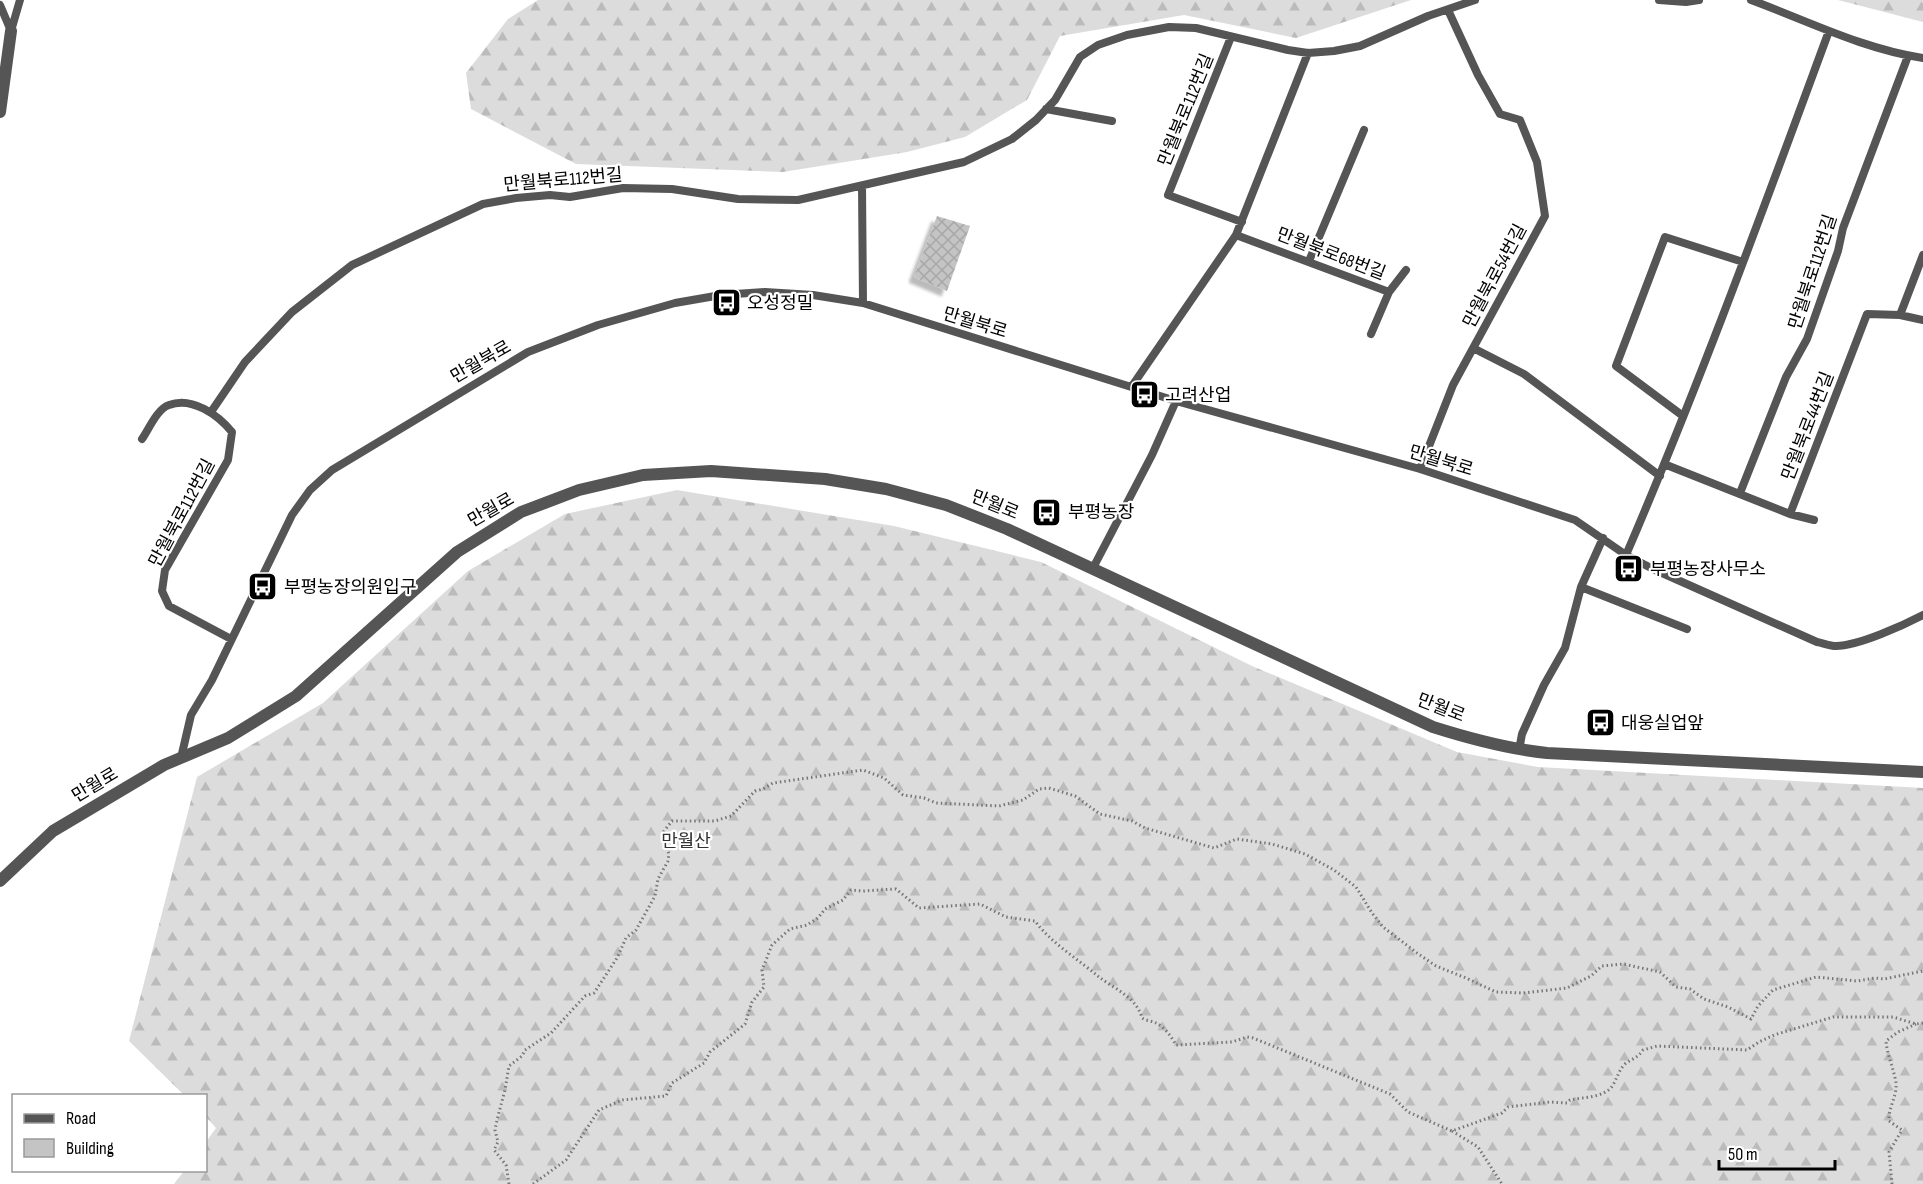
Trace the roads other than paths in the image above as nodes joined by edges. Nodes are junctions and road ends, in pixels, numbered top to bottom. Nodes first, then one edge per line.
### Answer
1 (20, 0) edge
2 (1475, 0) edge
3 (1659, 0) edge
4 (1699, 0) edge
5 (1751, 0) edge
6 (0, 5) edge
7 (1448, 10) junction
8 (11, 31) junction
9 (1828, 31) junction
10 (1231, 37) junction
11 (1308, 53) junction
12 (1908, 56) junction
13 (1923, 58) edge
14 (1046, 109) junction
15 (0, 111) edge
16 (1112, 121) dead end
17 (1364, 130) dead end
18 (862, 186) junction
19 (1242, 222) junction
20 (1236, 235) junction
21 (1923, 255) edge
22 (1309, 261) junction
23 (1743, 262) junction
24 (1406, 270) dead end
25 (1389, 292) junction
26 (864, 303) junction
27 (1900, 315) junction
28 (1923, 320) edge
29 (1371, 334) dead end
30 (1473, 348) junction
31 (1132, 386) junction
32 (1176, 401) junction
33 (211, 412) junction
34 (1683, 416) junction
35 (142, 439) dead end
36 (1664, 464) junction
37 (1420, 469) junction
38 (1660, 476) junction
39 (1740, 494) junction
40 (1790, 514) junction
41 (1814, 520) dead end
42 (1603, 538) junction
43 (1626, 555) junction
44 (1093, 568) junction
45 (1581, 586) junction
46 (1923, 615) edge
47 (1687, 629) dead end
48 (231, 639) junction
49 (1519, 750) junction
50 (181, 758) junction
51 (1923, 772) edge
52 (0, 882) edge

1 - 8 lane
2 - 7 lane, 만월북로112번길
3 - 4 lane
5 - 9 lane
6 - 8 lane
7 - 11 lane, 만월북로112번길
7 - 30 lane, 만월북로54번길
8 - 15 street
9 - 12 lane
9 - 23 lane
10 - 11 lane, 만월북로112번길
10 - 14 lane, 만월북로112번길
10 - 19 lane, 만월북로112번길
11 - 19 lane
12 - 13 lane
12 - 39 lane, 만월북로112번길
14 - 16 lane
14 - 18 lane, 만월북로112번길
17 - 22 lane
18 - 26 lane
18 - 33 lane, 만월북로112번길
19 - 20 lane
20 - 22 lane, 만월북로68번길
20 - 31 lane
21 - 27 lane
22 - 25 lane, 만월북로68번길
23 - 34 lane
23 - 34 lane
24 - 25 lane, 만월북로68번길
25 - 29 lane
26 - 31 lane, 만월북로
26 - 48 lane, 만월북로
27 - 28 lane
27 - 40 lane, 만월북로44번길
30 - 37 lane, 만월북로54번길
30 - 38 lane
31 - 32 lane, 만월북로
32 - 37 lane, 만월북로
32 - 44 lane
33 - 35 lane
33 - 48 lane, 만월북로112번길
34 - 36 lane
36 - 38 lane
36 - 39 lane
37 - 42 lane, 만월북로
38 - 43 lane
39 - 40 lane
40 - 41 lane
42 - 43 lane, 만월북로
42 - 45 lane
43 - 46 lane, 만월북로
44 - 49 street, 만월로
44 - 50 street, 만월로
45 - 47 lane
45 - 49 lane
48 - 50 lane, 만월북로
49 - 51 street, 만월로
50 - 52 street, 만월로

